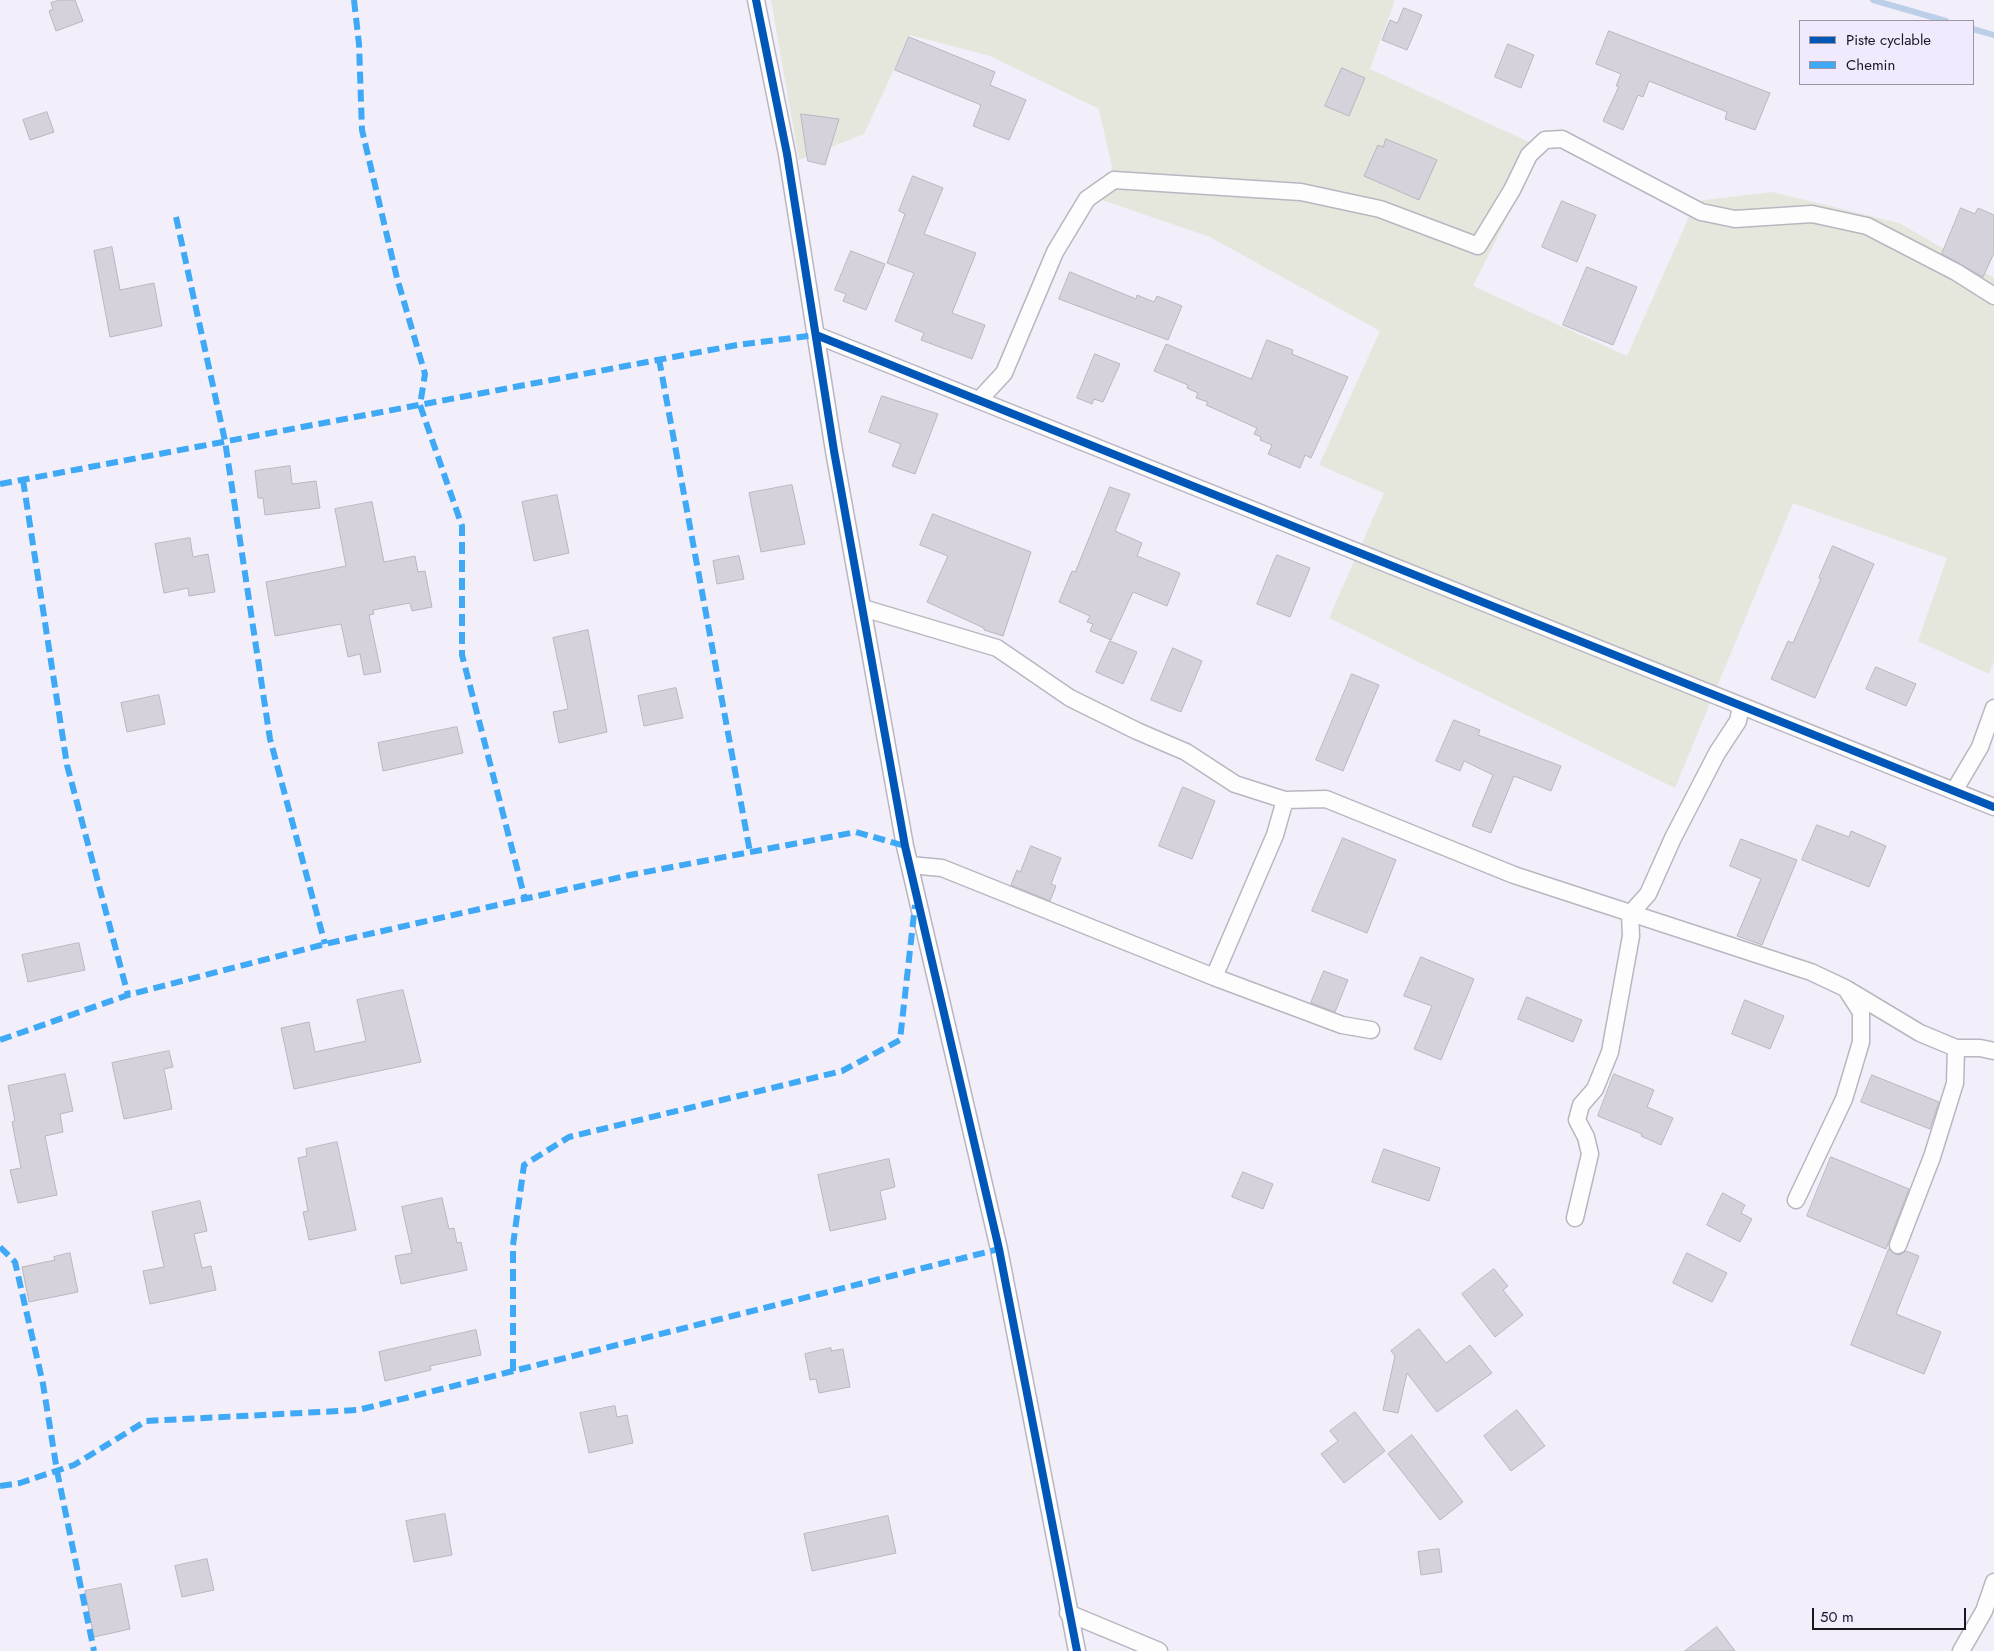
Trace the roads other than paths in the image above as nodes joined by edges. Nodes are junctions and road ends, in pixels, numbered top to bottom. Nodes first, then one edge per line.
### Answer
1 (756, 0) edge
2 (1994, 296) edge
3 (816, 335) junction
4 (979, 400) junction
5 (863, 608) junction
6 (1741, 706) junction
7 (1994, 708) edge
8 (1954, 791) junction
9 (1285, 800) junction
10 (1994, 807) edge
11 (910, 865) junction
12 (1630, 914) junction
13 (1214, 977) junction
14 (1845, 988) junction
15 (1371, 1030) dead end
16 (1956, 1048) junction
17 (1994, 1051) edge
18 (1796, 1200) dead end
19 (1575, 1218) dead end
20 (1898, 1246) dead end
21 (1994, 1582) edge
22 (1068, 1613) junction
23 (1077, 1651) edge
24 (1159, 1651) edge
25 (1961, 1651) edge

1 - 3 street
2 - 4 street
3 - 4 street
3 - 5 street
4 - 6 street
5 - 9 street
5 - 11 street
6 - 8 street
6 - 12 street
7 - 8 street
8 - 10 street
9 - 12 street
9 - 13 street
11 - 13 street
11 - 22 street
12 - 14 street
12 - 19 street
13 - 15 street
14 - 16 street
14 - 18 street
16 - 17 street
16 - 20 street
21 - 25 street
22 - 23 street
22 - 24 street

